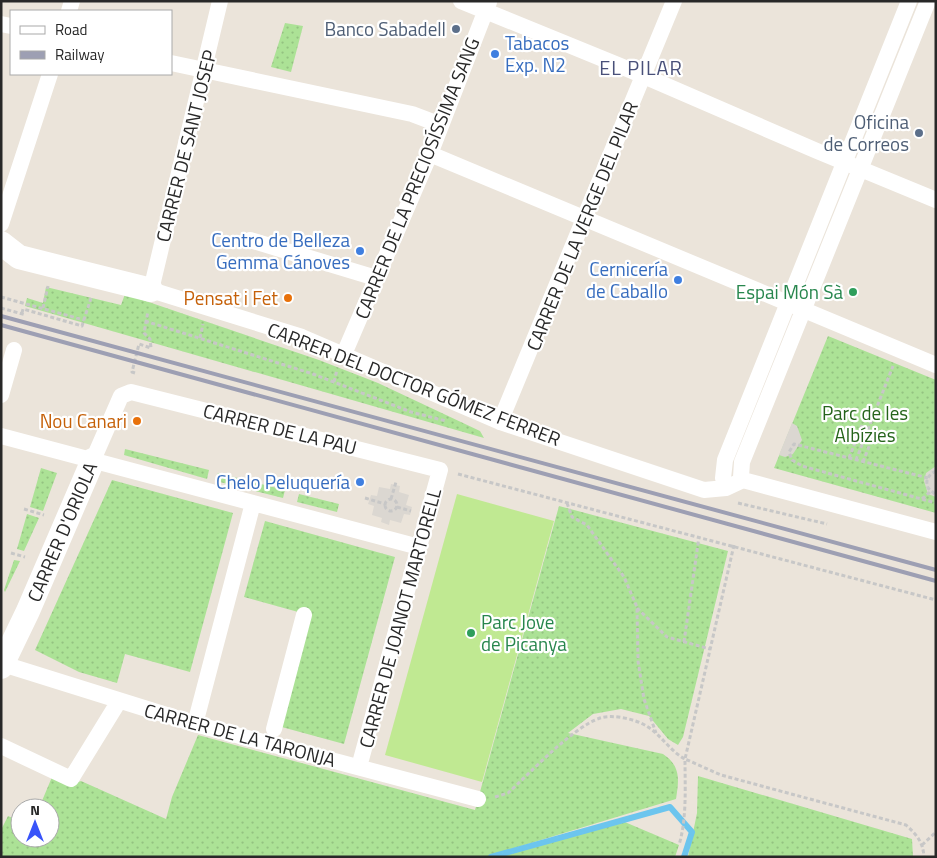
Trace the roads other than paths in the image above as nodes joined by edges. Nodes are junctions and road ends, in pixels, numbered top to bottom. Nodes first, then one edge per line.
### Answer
1 (220, 1) edge
2 (461, 1) edge
3 (674, 1) edge
4 (928, 1) edge
5 (487, 6) edge
6 (908, 6) edge
7 (928, 21) edge
8 (172, 63) edge
9 (204, 70) junction
10 (50, 75) edge
11 (644, 76) junction
12 (441, 125) junction
13 (430, 154) junction
14 (843, 162) junction
15 (860, 170) junction
16 (936, 200) edge
17 (585, 219) junction
18 (1, 224) edge
19 (250, 240) dead end
20 (1, 243) edge
21 (376, 278) junction
22 (152, 290) junction
23 (787, 302) junction
24 (803, 310) junction
25 (14, 350) dead end
26 (344, 354) junction
27 (936, 365) edge
28 (1, 395) edge
29 (121, 396) joint
30 (500, 422) junction
31 (1, 436) edge
32 (93, 460) junction
33 (440, 470) joint
34 (743, 480) junction
35 (726, 488) junction
36 (253, 503) junction
37 (936, 532) edge
38 (419, 547) junction
39 (304, 615) dead end
40 (2, 665) edge
41 (119, 701) junction
42 (195, 724) junction
43 (274, 729) dead end
44 (1, 746) edge
45 (359, 767) junction
46 (478, 799) road end

1 - 9 street, CARRER DE SANT JOSEP
2 - 5 street
3 - 11 street, CARRER DE LA VERGE DEL PILAR
4 - 7 street
5 - 11 street
5 - 12 street, CARRER DE LA PRECIOSÍSSIMA SANG
6 - 7 street
6 - 14 street
7 - 15 street
8 - 9 street
9 - 12 street
9 - 22 street, CARRER DE SANT JOSEP
10 - 18 street
11 - 14 street
11 - 17 street, CARRER DE LA VERGE DEL PILAR
12 - 13 street, CARRER DE LA PRECIOSÍSSIMA SANG
13 - 17 street
13 - 21 street, CARRER DE LA PRECIOSÍSSIMA SANG
14 - 15 street
14 - 23 street
15 - 16 street
15 - 24 street
17 - 23 street
17 - 30 street, CARRER DE LA VERGE DEL PILAR
19 - 21 street
20 - 22 street
21 - 26 street, CARRER DE LA PRECIOSÍSSIMA SANG
22 - 26 street, CARRER DEL DOCTOR GÓMEZ FERRER
23 - 24 street
23 - 35 street
24 - 27 street
24 - 34 street
25 - 28 street
26 - 30 street, CARRER DEL DOCTOR GÓMEZ FERRER
29 - 32 street, CARRER D'ORIOLA
29 - 33 street, CARRER DE LA PAU
30 - 35 street, CARRER DEL DOCTOR GÓMEZ FERRER
31 - 32 street
32 - 36 street
32 - 40 street, CARRER D'ORIOLA
33 - 38 street, CARRER DE JOANOT MARTORELL
34 - 35 street, CARRER DEL DOCTOR GÓMEZ FERRER
34 - 37 street
36 - 38 street
36 - 42 street
38 - 45 street, CARRER DE JOANOT MARTORELL
39 - 43 street
40 - 41 street, CARRER DE LA TARONJA
41 - 42 street, CARRER DE LA TARONJA
41 - 44 street
42 - 45 street, CARRER DE LA TARONJA
45 - 46 street, CARRER DE LA TARONJA

